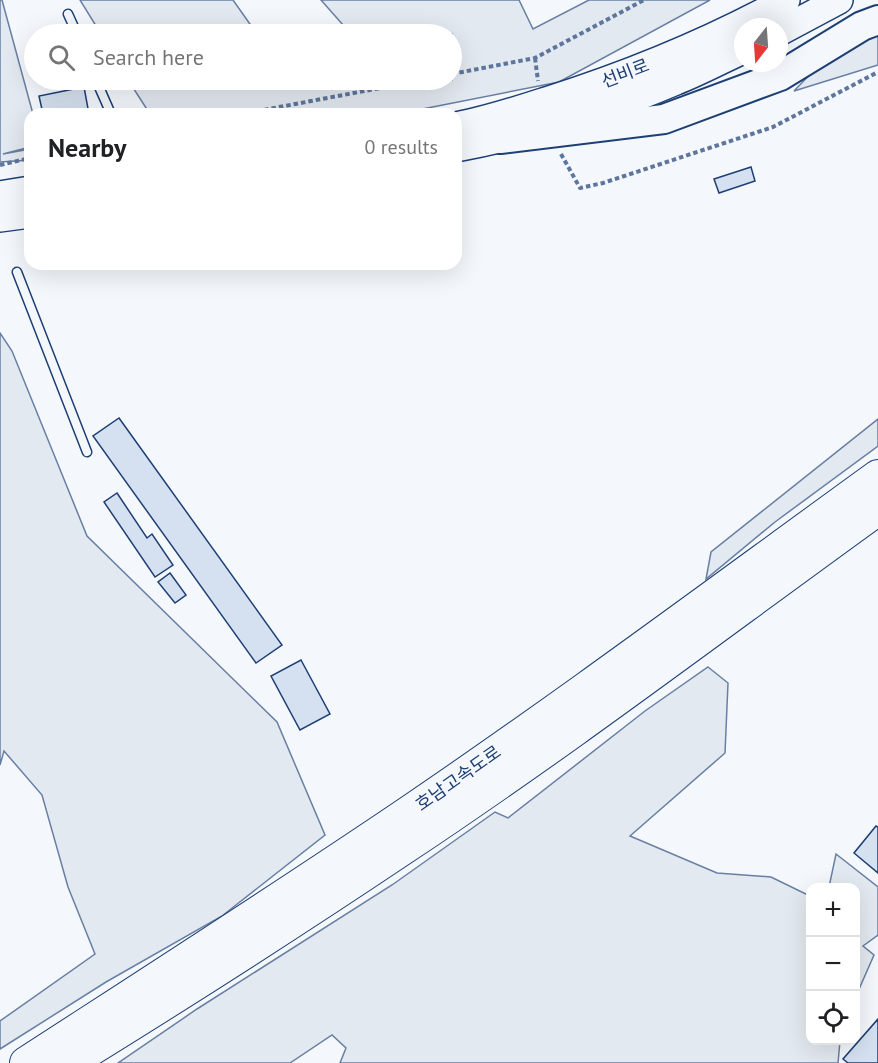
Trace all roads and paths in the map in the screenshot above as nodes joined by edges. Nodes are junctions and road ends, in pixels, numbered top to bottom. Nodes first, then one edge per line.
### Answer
1 (644, 0) edge
2 (786, 0) edge
3 (839, 0) edge
4 (68, 14) dead end
5 (878, 20) edge
6 (72, 24) edge
7 (788, 27) edge
8 (734, 54) edge
9 (535, 58) junction
10 (462, 72) edge
11 (878, 72) edge
12 (538, 83) dead end
13 (100, 90) edge
14 (370, 90) edge
15 (108, 108) edge
16 (274, 108) edge
17 (462, 125) edge
18 (500, 139) junction
19 (462, 147) edge
20 (560, 154) dead end
21 (24, 159) edge
22 (0, 165) edge
23 (24, 191) edge
24 (0, 195) edge
25 (24, 215) edge
26 (0, 218) edge
27 (17, 272) dead end
28 (87, 452) dead end
29 (878, 476) edge
30 (878, 509) edge
31 (26, 1063) edge
32 (69, 1063) edge

1 - 9 path
2 - 17 main road, 선비로
3 - 7 main road
4 - 6 lane
5 - 18 highway
8 - 18 main road, 선비로
9 - 10 path
9 - 12 path
11 - 20 path
13 - 15 lane
14 - 16 path
18 - 19 main road, 선비로
21 - 22 path
23 - 24 main road
25 - 26 main road
27 - 28 lane
29 - 31 highway, 호남고속도로
30 - 32 highway, 호남고속도로

